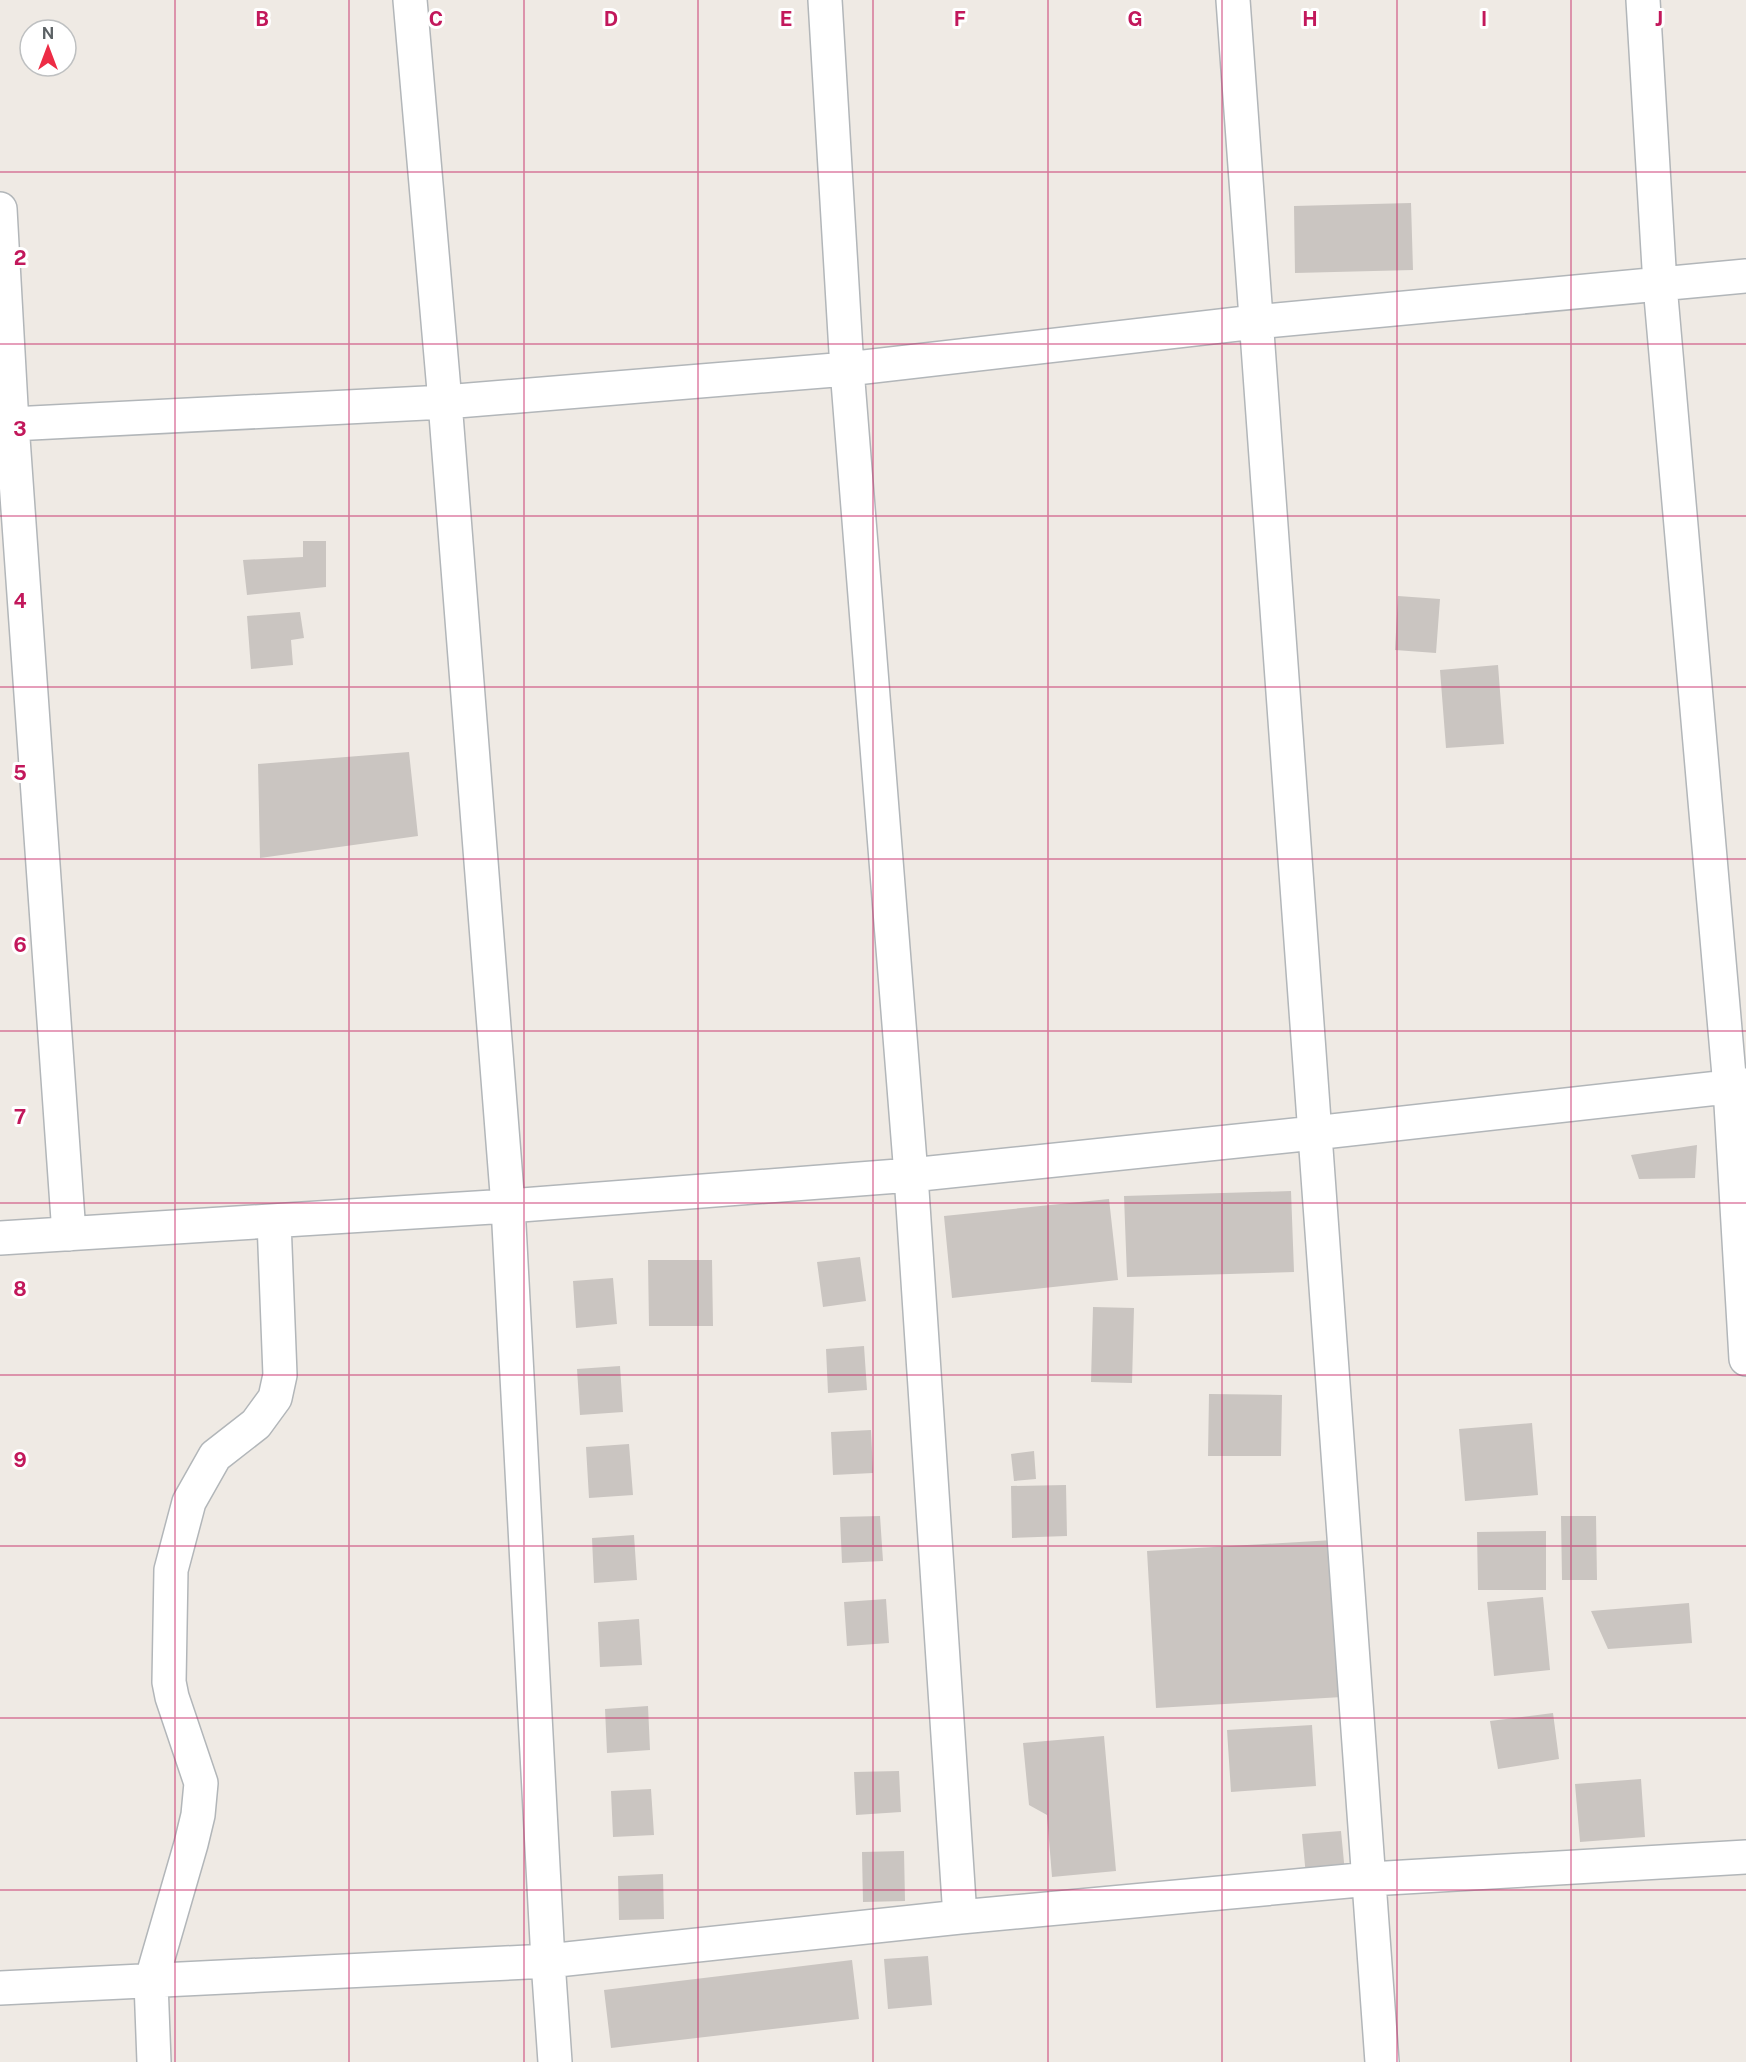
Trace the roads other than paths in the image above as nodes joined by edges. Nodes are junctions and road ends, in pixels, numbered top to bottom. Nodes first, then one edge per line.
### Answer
1 (410, 0) edge
2 (825, 0) edge
3 (1233, 0) edge
4 (1643, 0) edge
5 (0, 209) edge
6 (1746, 276) edge
7 (1660, 285) junction
8 (1255, 322) junction
9 (847, 369) junction
10 (445, 402) junction
11 (12, 424) junction
12 (1738, 1086) edge
13 (1314, 1133) junction
14 (911, 1175) junction
15 (508, 1206) junction
16 (274, 1221) junction
17 (69, 1234) junction
18 (0, 1238) edge
19 (1746, 1359) edge
20 (1746, 1857) edge
21 (1370, 1880) junction
22 (960, 1917) junction
23 (548, 1961) junction
24 (151, 1982) junction
25 (0, 1988) edge
26 (154, 2062) edge
27 (555, 2062) edge
28 (1382, 2062) edge

1 - 10 street
2 - 9 street
3 - 8 street
4 - 7 street
5 - 11 street
6 - 7 street
7 - 8 street
7 - 12 street
8 - 9 street
8 - 13 street
9 - 10 street
9 - 14 street
10 - 11 street
10 - 15 street
11 - 17 street
12 - 13 street
12 - 19 street
13 - 14 street
13 - 21 street
14 - 15 street
14 - 22 street
15 - 16 street
15 - 23 street
16 - 17 street
16 - 24 street
17 - 18 street
20 - 21 street
21 - 22 street
21 - 28 street
22 - 23 street
23 - 24 street
23 - 27 street
24 - 25 street
24 - 26 street

